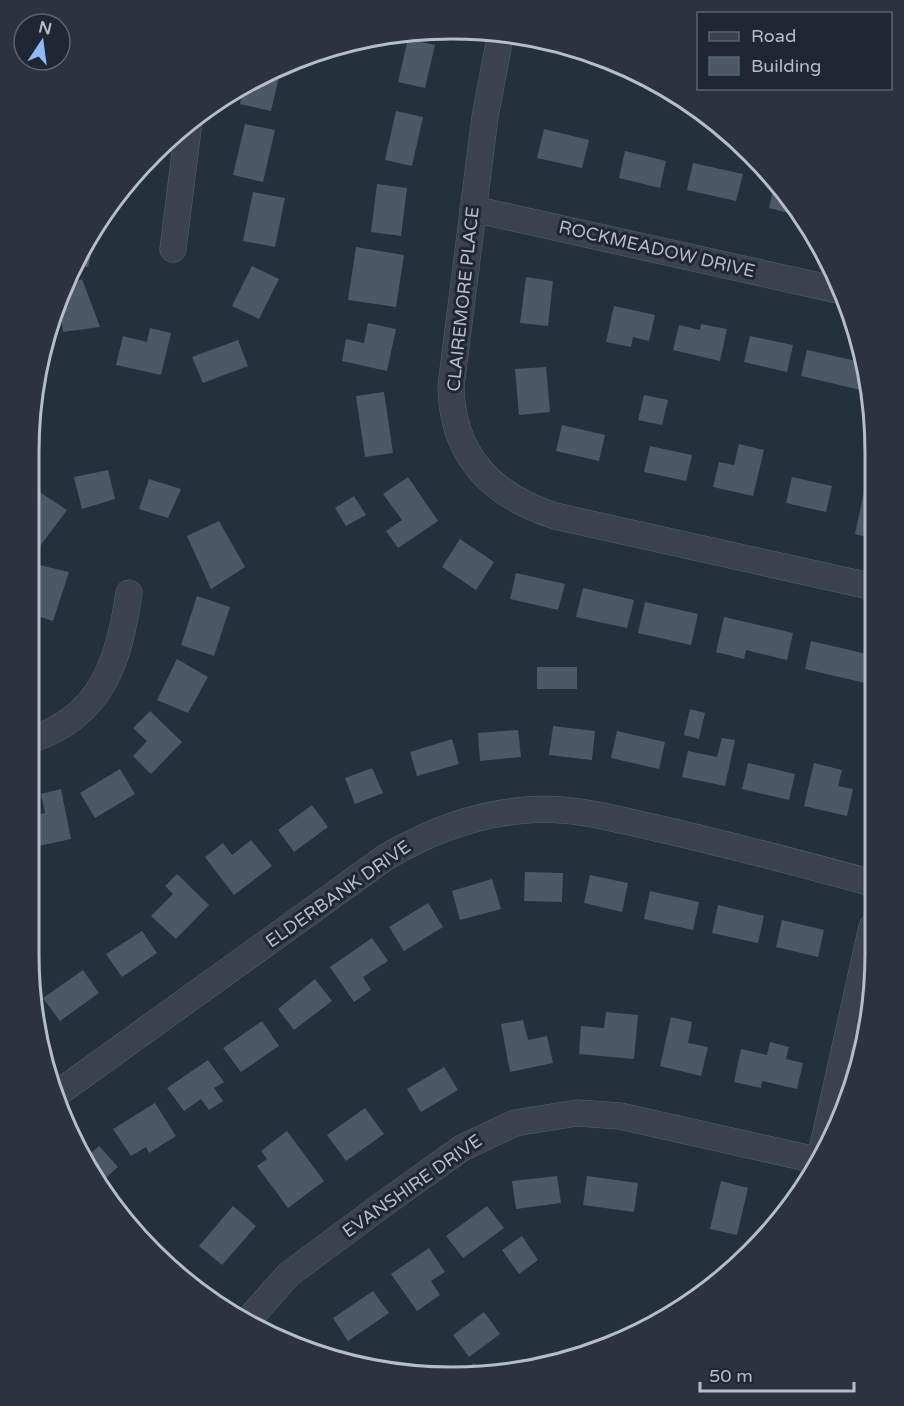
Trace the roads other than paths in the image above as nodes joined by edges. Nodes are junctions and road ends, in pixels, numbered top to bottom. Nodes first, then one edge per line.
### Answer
1 (499, 42) edge
2 (187, 135) edge
3 (472, 209) junction
4 (173, 249) dead end
5 (831, 289) edge
6 (865, 586) edge
7 (129, 593) dead end
8 (39, 737) edge
9 (865, 881) edge
10 (865, 959) edge
11 (62, 1090) edge
12 (827, 1126) edge
13 (811, 1159) edge
14 (252, 1316) edge

1 - 3 street, CLAIREMORE PLACE
2 - 4 street
3 - 5 street, ROCKMEADOW DRIVE
3 - 6 street, CLAIREMORE PLACE
7 - 8 street
9 - 11 street, ELDERBANK DRIVE
10 - 12 street
13 - 14 street, EVANSHIRE DRIVE

